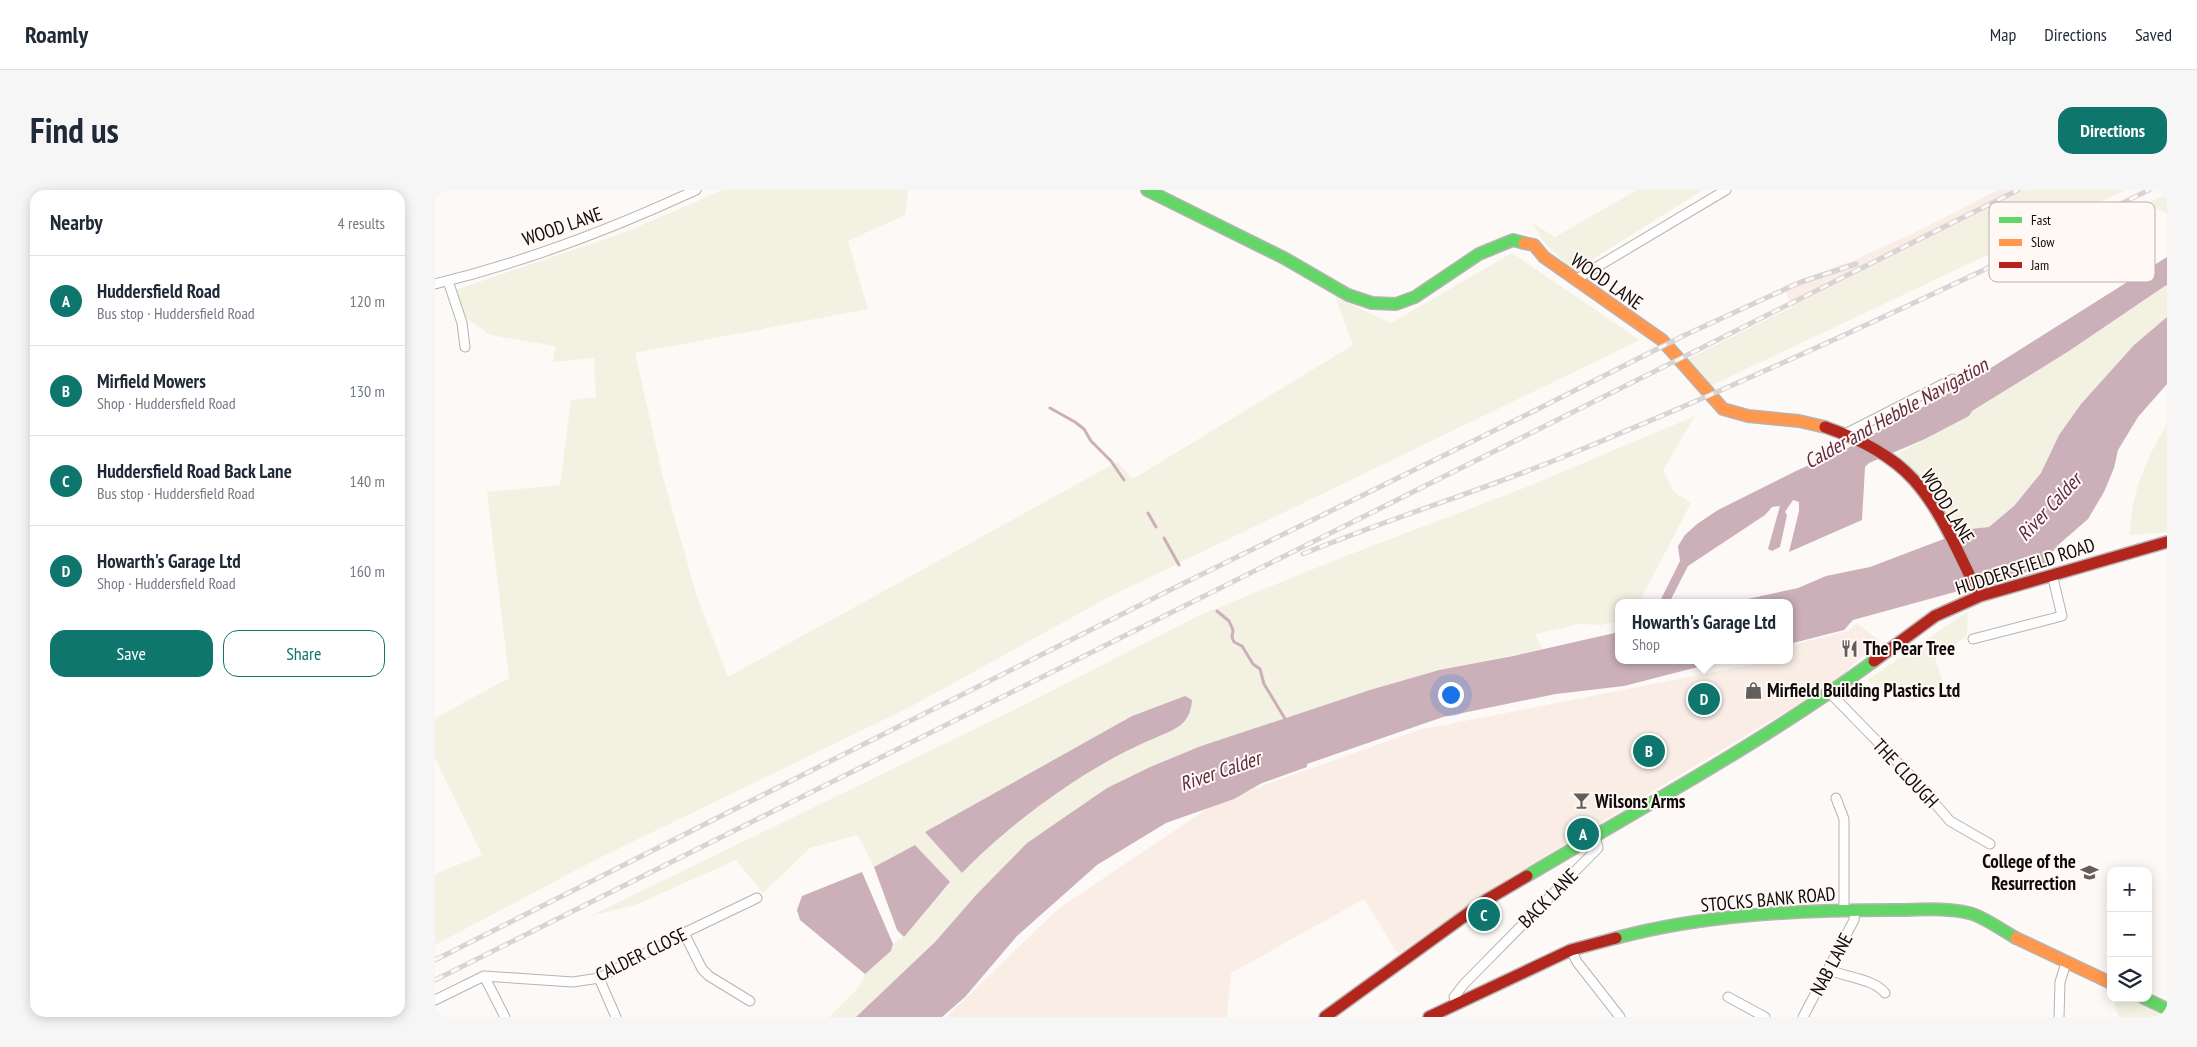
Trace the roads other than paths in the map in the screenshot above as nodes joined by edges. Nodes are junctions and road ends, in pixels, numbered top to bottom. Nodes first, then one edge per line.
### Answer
1 (695, 190) edge
2 (1147, 190) edge
3 (1726, 190) edge
4 (1575, 280) junction
5 (448, 281) junction
6 (435, 284) edge
7 (465, 347) dead end
8 (1962, 381) dead end
9 (1849, 436) junction
10 (2167, 542) edge
11 (2052, 574) junction
12 (1978, 592) junction
13 (1973, 639) dead end
14 (1830, 693) junction
15 (1836, 798) dead end
16 (1595, 835) junction
17 (1990, 844) dead end
18 (757, 898) dead end
19 (1849, 910) junction
20 (684, 933) junction
21 (1571, 950) junction
22 (2066, 963) junction
23 (1829, 970) junction
24 (484, 976) junction
25 (599, 978) junction
26 (2107, 981) edge
27 (1885, 993) dead end
28 (1728, 997) dead end
29 (435, 1000) edge
30 (750, 1001) dead end
31 (2152, 1001) edge
32 (1456, 1004) junction
33 (2167, 1008) edge
34 (505, 1017) edge
35 (615, 1017) edge
36 (1325, 1017) edge
37 (1429, 1017) edge
38 (1620, 1017) edge
39 (1765, 1017) edge
40 (1803, 1017) edge
41 (2059, 1017) edge

1 - 5 street, WOOD LANE
2 - 4 main road, WOOD LANE
3 - 4 street
4 - 9 main road, WOOD LANE
5 - 6 street, WOOD LANE
5 - 7 street
8 - 9 street
9 - 12 main road, WOOD LANE
10 - 11 main road, HUDDERSFIELD ROAD
11 - 12 main road, HUDDERSFIELD ROAD
11 - 13 street
12 - 14 main road, HUDDERSFIELD ROAD
14 - 16 main road, HUDDERSFIELD ROAD
14 - 17 street, THE CLOUGH
15 - 19 street, NAB LANE
16 - 32 street, BACK LANE
16 - 36 main road, HUDDERSFIELD ROAD
18 - 20 street, CALDER CLOSE
19 - 21 main road, STOCKS BANK ROAD
19 - 22 main road, STOCKS BANK ROAD
19 - 23 street, NAB LANE
20 - 25 street, CALDER CLOSE
20 - 30 street
21 - 32 main road, STOCKS BANK ROAD
21 - 38 street
22 - 26 main road, STOCKS BANK ROAD
22 - 41 street
23 - 27 street
23 - 40 street, NAB LANE
24 - 25 street, CALDER CLOSE
24 - 29 street, CALDER CLOSE
24 - 34 street
25 - 35 street
28 - 39 street
31 - 33 main road
32 - 37 main road, STOCKS BANK ROAD

